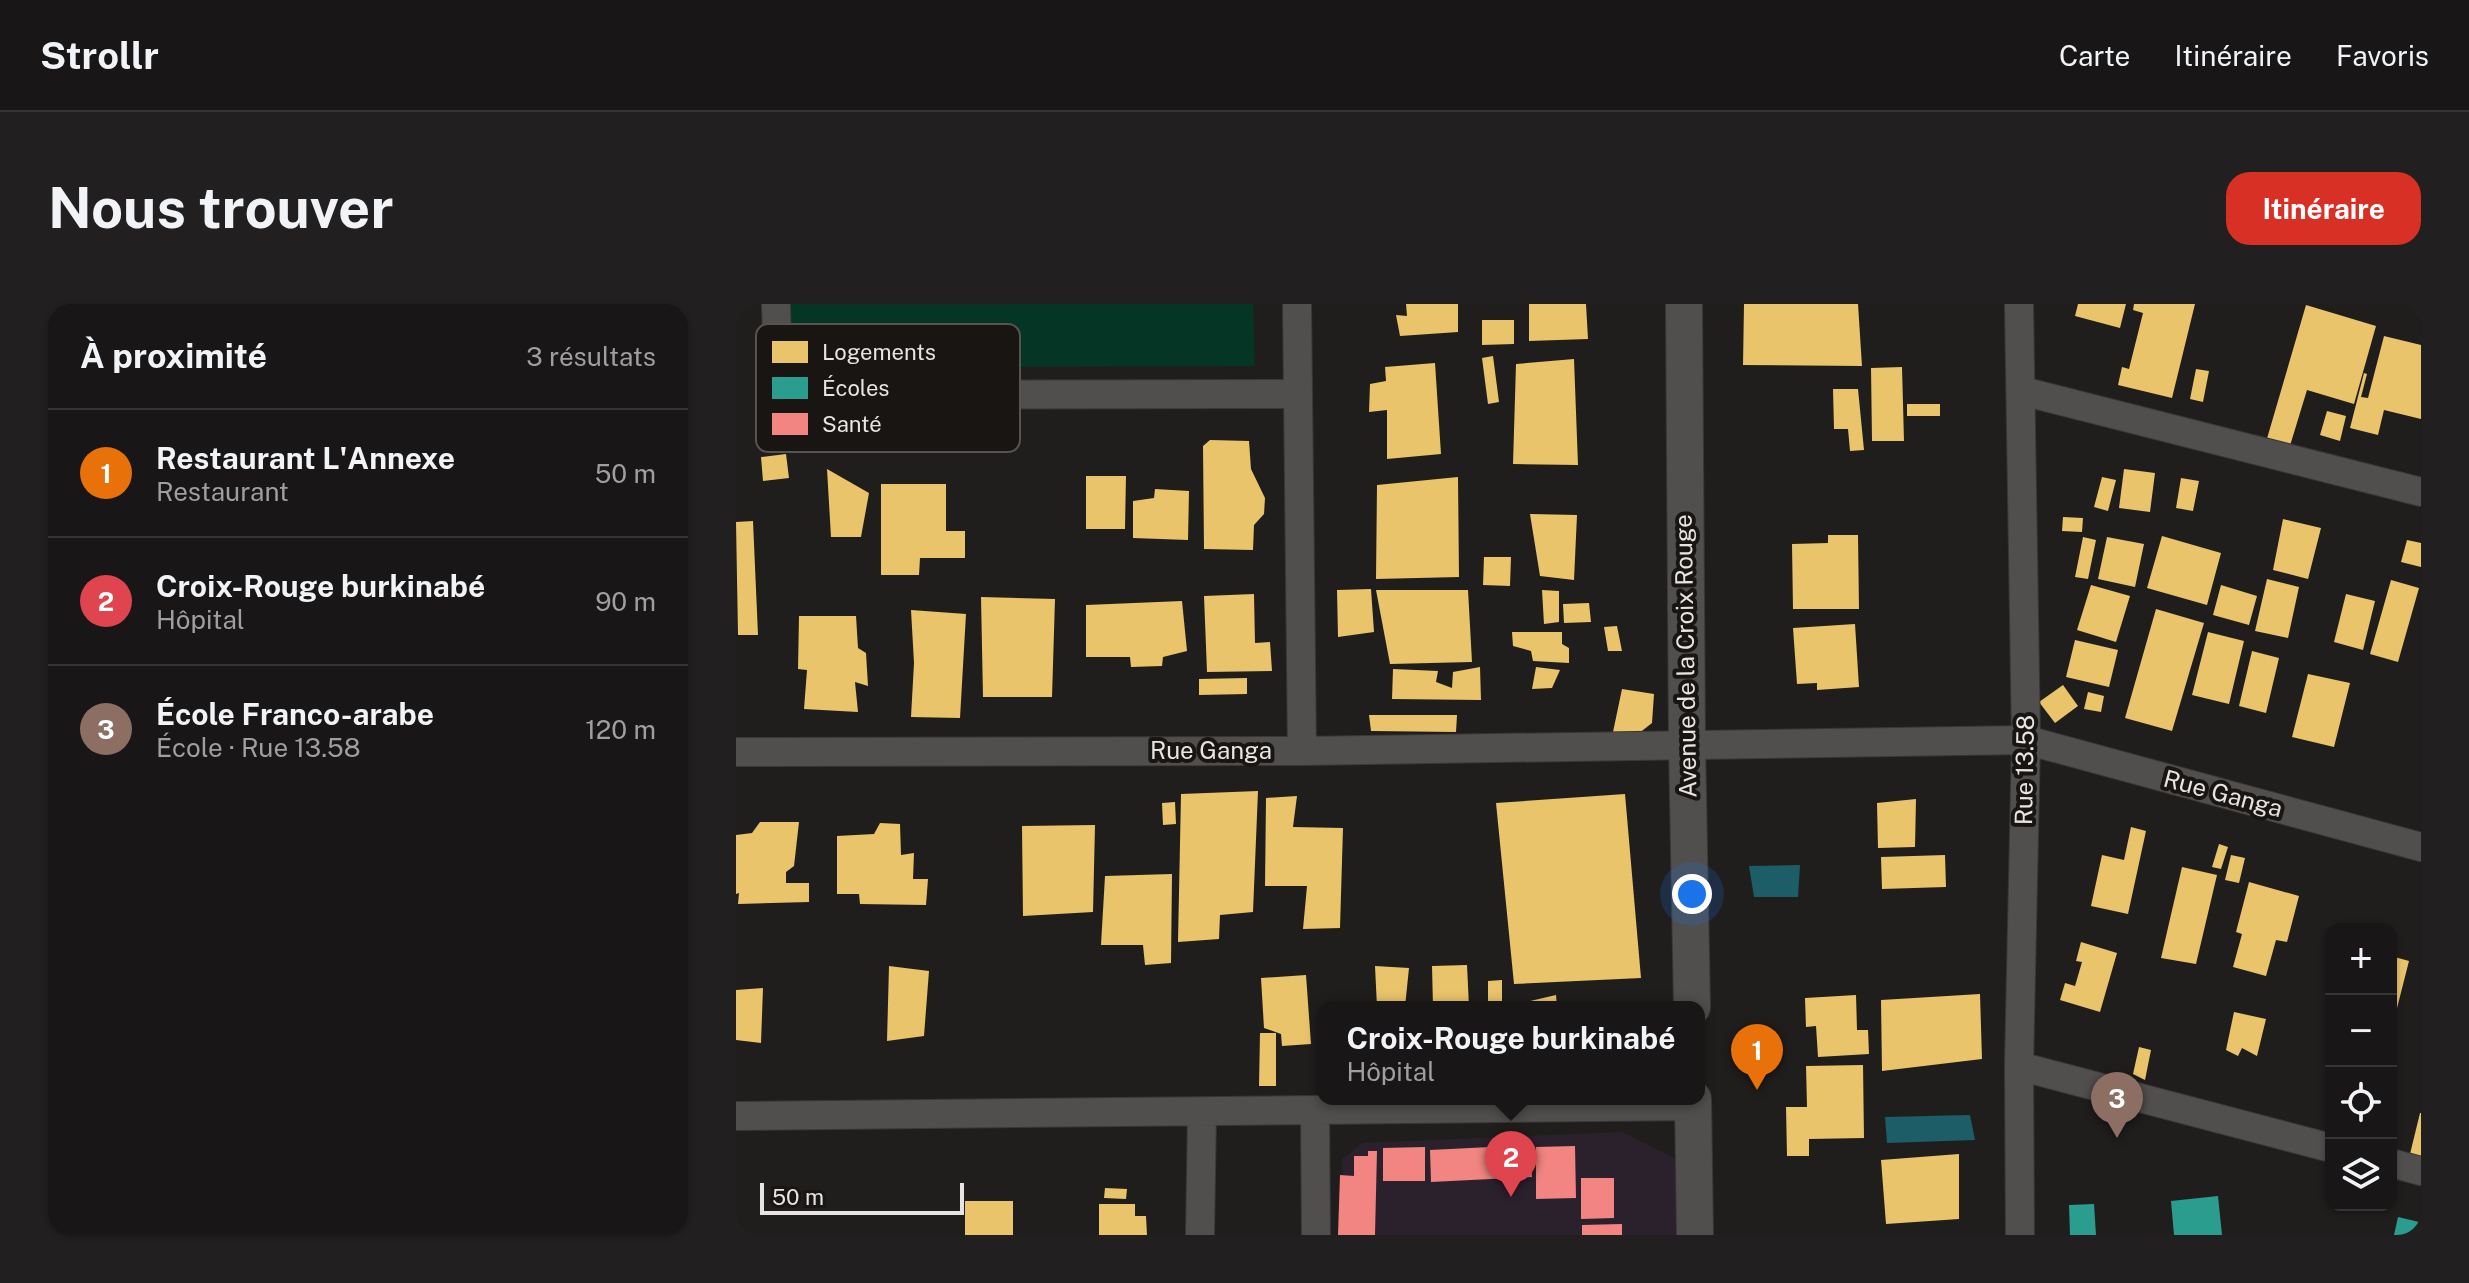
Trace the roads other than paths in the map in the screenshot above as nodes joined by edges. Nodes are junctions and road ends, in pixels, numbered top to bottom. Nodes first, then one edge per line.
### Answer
1 (776, 304) edge
2 (1297, 304) edge
3 (1684, 304) edge
4 (2019, 304) edge
5 (777, 324) edge
6 (2022, 391) junction
7 (1297, 394) junction
8 (1020, 395) edge
9 (2421, 492) edge
10 (2026, 740) junction
11 (1687, 743) junction
12 (1302, 751) junction
13 (736, 752) edge
14 (2421, 847) edge
15 (1692, 1001) edge
16 (2019, 1066) junction
17 (1580, 1105) edge
18 (1694, 1105) edge
19 (1202, 1112) junction
20 (1315, 1112) junction
21 (736, 1116) edge
22 (2325, 1146) edge
23 (2397, 1165) edge
24 (2421, 1171) edge
25 (1200, 1235) edge
26 (1316, 1235) edge
27 (1695, 1235) edge
28 (2020, 1235) edge

1 - 5 street
2 - 7 street
3 - 11 street, Avenue de la Croix Rouge
4 - 6 street, Rue 13.58
6 - 9 street
6 - 10 street, Rue 13.58
7 - 8 street
7 - 12 street
10 - 11 street, Rue Ganga
10 - 14 street, Rue Ganga
10 - 16 street, Rue 13.58
11 - 12 street, Rue Ganga
11 - 15 street, Avenue de la Croix Rouge
12 - 13 street, Rue Ganga
16 - 22 street
16 - 28 street, Rue 13.58
17 - 20 street
18 - 27 street
19 - 20 street
19 - 21 street
19 - 25 street
20 - 26 street
23 - 24 street

